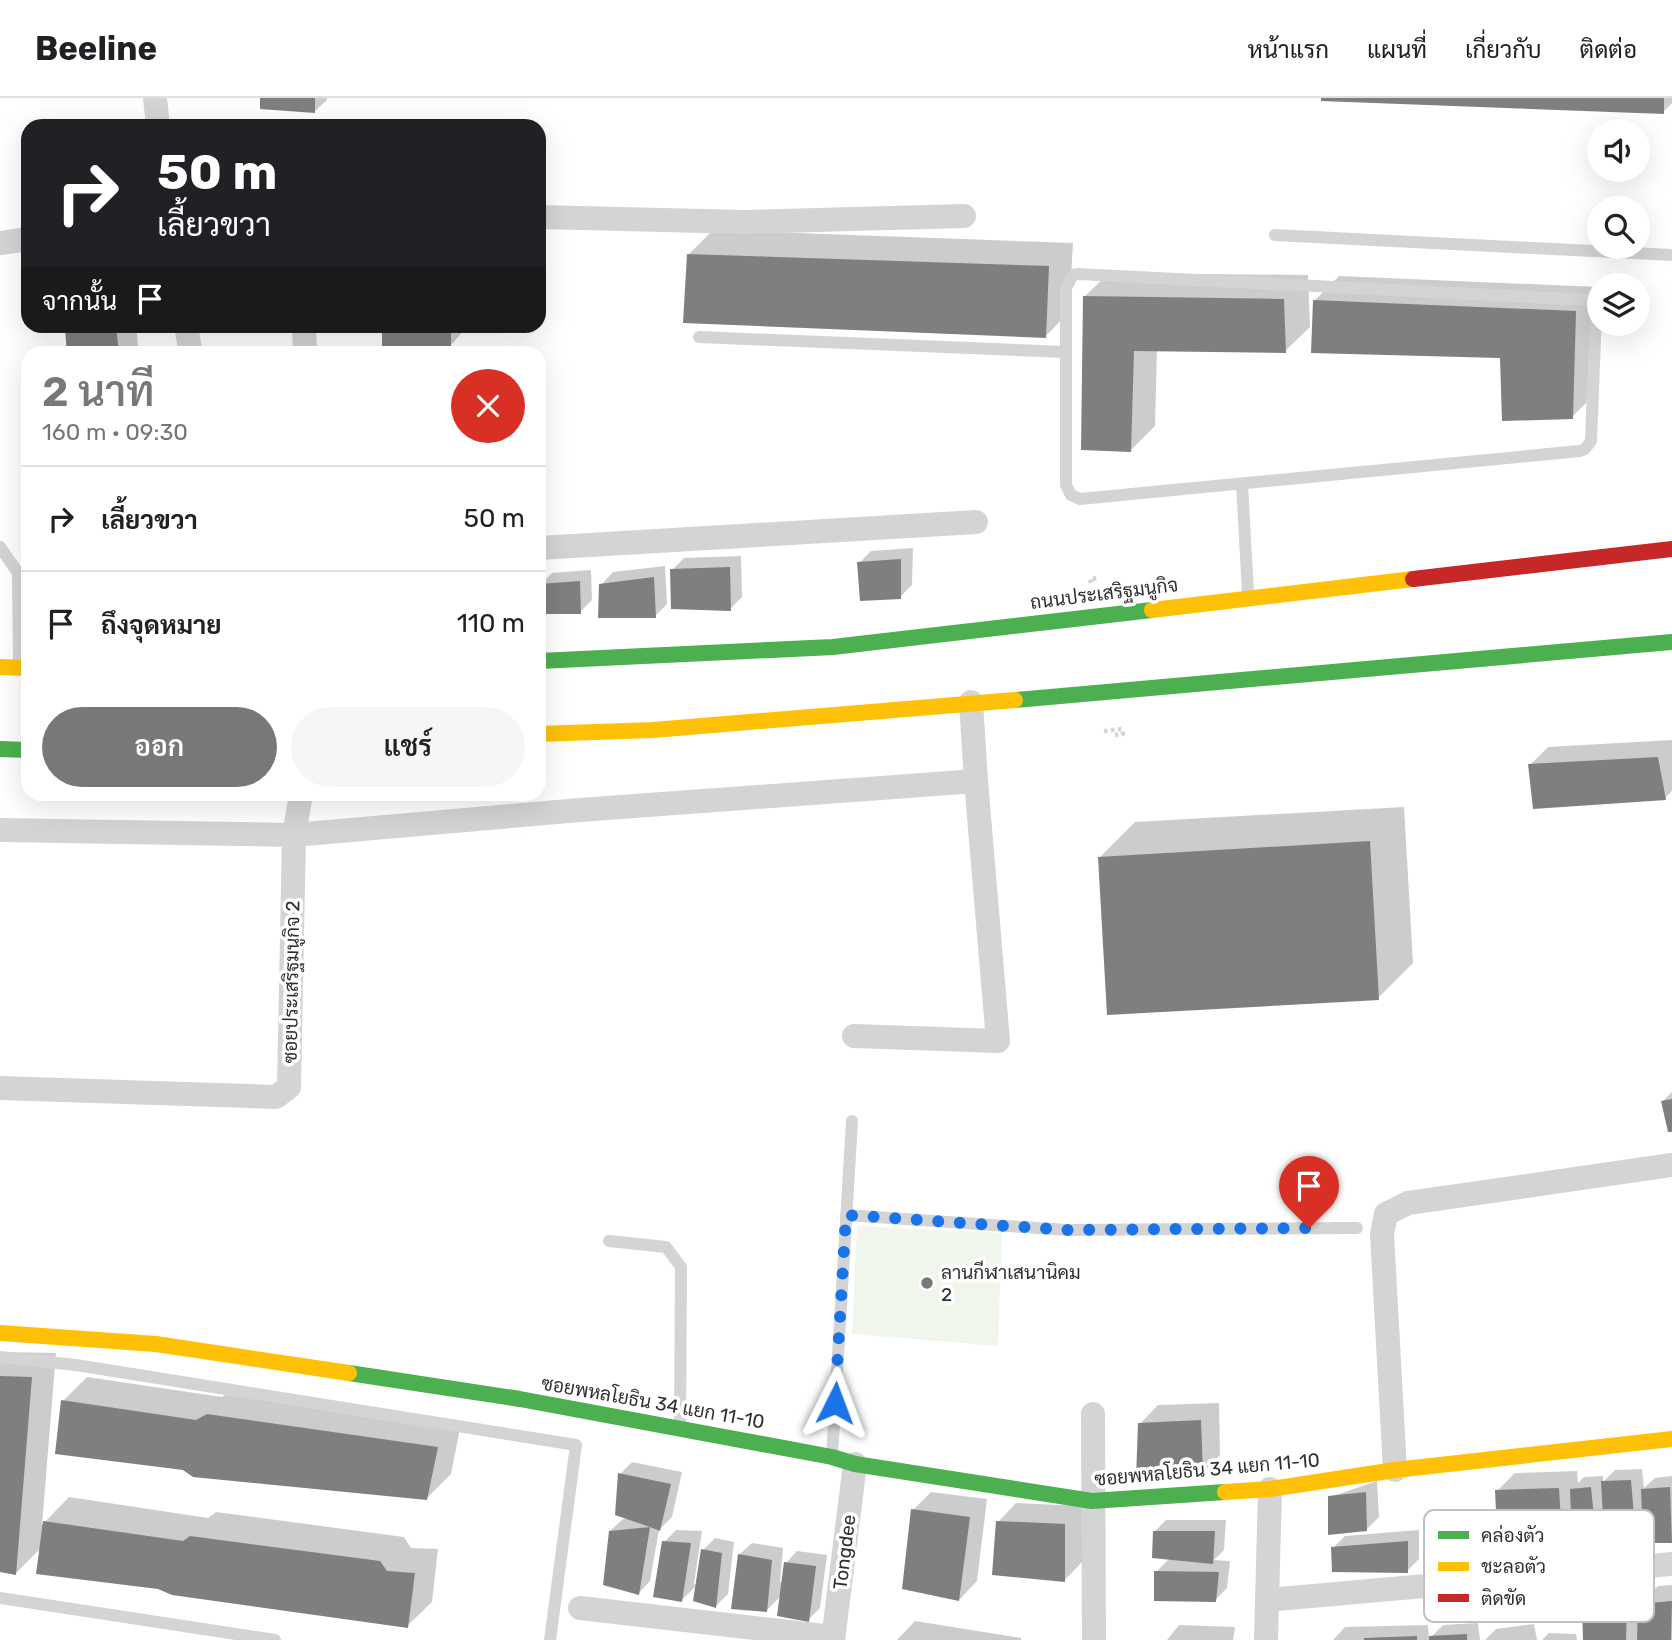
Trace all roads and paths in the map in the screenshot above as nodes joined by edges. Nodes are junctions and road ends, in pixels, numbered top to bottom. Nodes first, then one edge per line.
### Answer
1 (155, 98) edge
2 (157, 119) edge
3 (964, 216) dead end
4 (546, 218) edge
5 (1275, 235) dead end
6 (21, 240) edge
7 (0, 243) edge
8 (1672, 255) edge
9 (699, 337) dead end
10 (1065, 352) junction
11 (1242, 484) junction
12 (976, 522) dead end
13 (0, 547) edge
14 (546, 548) edge
15 (1672, 549) edge
16 (1248, 597) junction
17 (21, 620) edge
18 (1672, 642) edge
19 (546, 661) edge
20 (0, 667) edge
21 (21, 668) edge
22 (971, 702) junction
23 (1104, 731) dead end
24 (546, 734) edge
25 (1115, 735) dead end
26 (0, 749) edge
27 (21, 750) edge
28 (976, 781) junction
29 (300, 801) edge
30 (0, 830) edge
31 (294, 835) junction
32 (854, 1036) dead end
33 (0, 1088) edge
34 (852, 1121) dead end
35 (1672, 1165) edge
36 (846, 1215) junction
37 (1357, 1228) dead end
38 (609, 1241) dead end
39 (0, 1333) edge
40 (0, 1357) edge
41 (1093, 1414) dead end
42 (680, 1427) junction
43 (1672, 1438) edge
44 (844, 1460) junction
45 (1395, 1471) junction
46 (1270, 1489) junction
47 (1092, 1501) junction
48 (1672, 1564) edge
49 (1654, 1566) edge
50 (1424, 1586) edge
51 (0, 1598) edge
52 (1267, 1600) junction
53 (580, 1608) dead end
54 (833, 1639) edge
55 (275, 1640) edge
56 (550, 1640) edge
57 (1094, 1640) edge
58 (1266, 1640) edge

1 - 2 street
3 - 4 street
5 - 8 lane
6 - 7 street
9 - 10 lane
10 - 11 lane
10 - 11 lane
11 - 16 lane
12 - 14 street
13 - 17 lane
15 - 16 main road, ถนนประเสริฐมนูกิจ
16 - 19 main road, ถนนประเสริฐมนูกิจ
18 - 22 main road
20 - 21 main road
22 - 24 main road
22 - 28 street
23 - 25 path
26 - 27 main road
28 - 31 street
28 - 32 street
29 - 31 street, ซอยประเสริฐมนูกิจ 2
30 - 31 street
31 - 33 street, ซอยประเสริฐมนูกิจ 2
34 - 36 lane
35 - 45 street
36 - 37 lane
36 - 44 lane
38 - 42 lane
39 - 42 main road, ซอยพหลโยธิน 34 แยก 11-10
40 - 56 lane
41 - 47 street
42 - 44 main road, ซอยพหลโยธิน 34 แยก 11-10
43 - 45 main road, ซอยพหลโยธิน 34 แยก 11-10
44 - 47 main road, ซอยพหลโยธิน 34 แยก 11-10
44 - 54 street, Tongdee
45 - 46 main road, ซอยพหลโยธิน 34 แยก 11-10
46 - 47 main road, ซอยพหลโยธิน 34 แยก 11-10
46 - 52 street
47 - 57 street
48 - 49 street
50 - 52 street
51 - 55 lane
52 - 58 street
53 - 54 street

